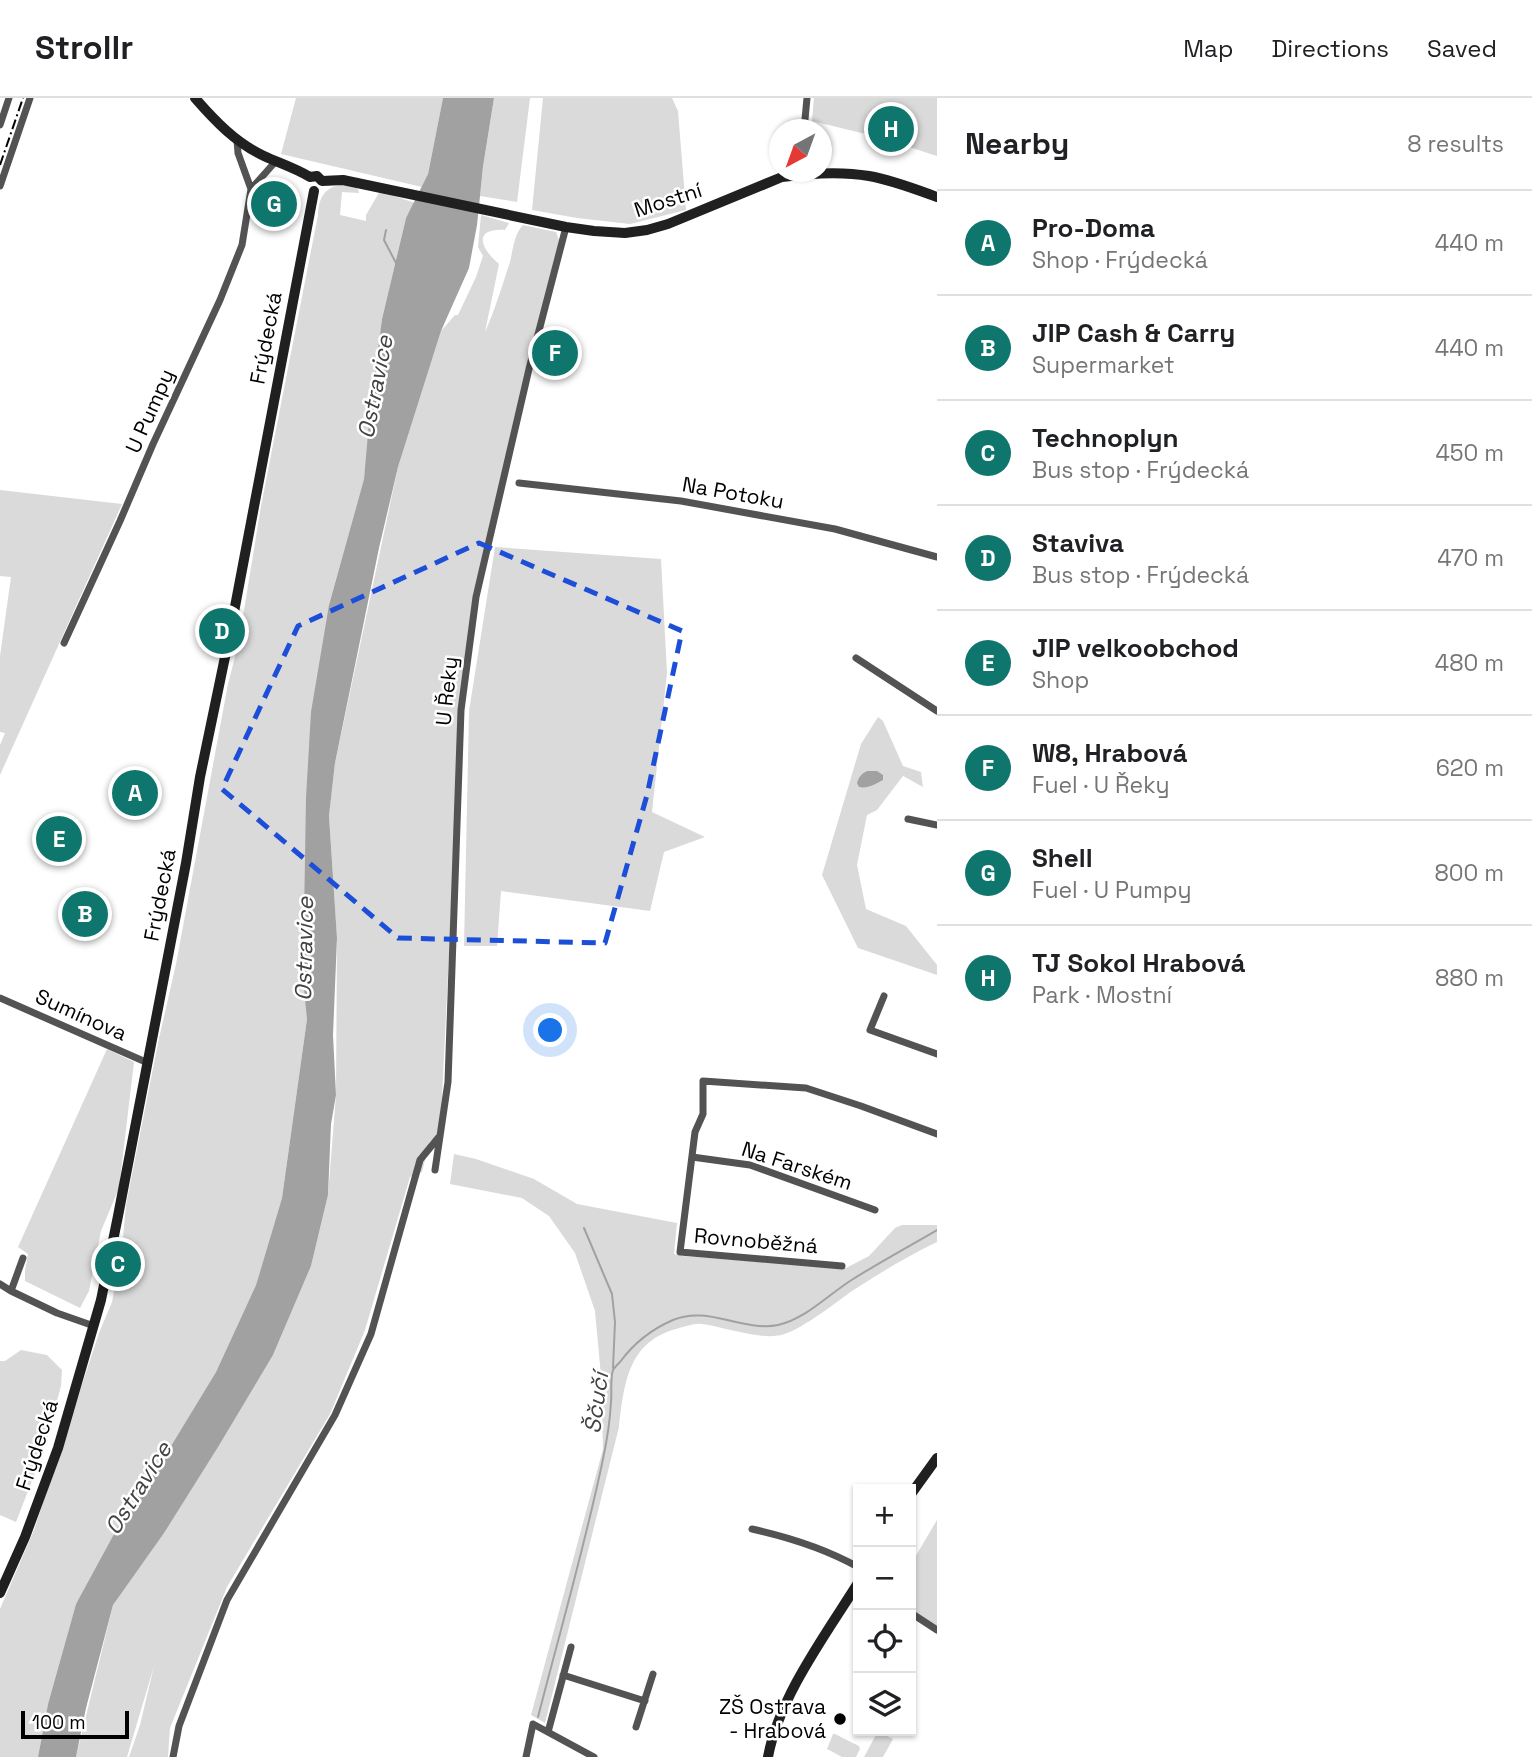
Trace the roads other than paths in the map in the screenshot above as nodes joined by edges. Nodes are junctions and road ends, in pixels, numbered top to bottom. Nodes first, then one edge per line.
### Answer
1 (9, 98) edge
2 (30, 98) edge
3 (195, 98) edge
4 (807, 98) edge
5 (805, 119) edge
6 (0, 125) edge
7 (237, 140) junction
8 (276, 161) junction
9 (832, 173) edge
10 (310, 177) junction
11 (322, 181) junction
12 (770, 182) edge
13 (0, 186) edge
14 (251, 189) junction
15 (314, 191) junction
16 (937, 197) edge
17 (566, 227) junction
18 (519, 483) dead end
19 (937, 557) edge
20 (64, 643) dead end
21 (856, 659) dead end
22 (937, 711) edge
23 (908, 819) dead end
24 (937, 825) edge
25 (884, 996) dead end
26 (0, 998) edge
27 (937, 1054) edge
28 (148, 1063) junction
29 (937, 1134) edge
30 (440, 1137) junction
31 (692, 1157) junction
32 (435, 1170) dead end
33 (875, 1210) dead end
34 (23, 1258) dead end
35 (842, 1266) dead end
36 (0, 1284) edge
37 (11, 1291) junction
38 (94, 1326) junction
39 (937, 1458) edge
40 (916, 1487) edge
41 (752, 1529) dead end
42 (853, 1564) edge
43 (853, 1591) edge
44 (0, 1593) edge
45 (916, 1617) edge
46 (937, 1630) edge
47 (570, 1647) dead end
48 (653, 1674) dead end
49 (563, 1675) junction
50 (645, 1701) junction
51 (636, 1727) dead end
52 (548, 1732) junction
53 (173, 1757) edge
54 (526, 1757) edge
55 (594, 1757) edge
56 (768, 1757) edge

1 - 6 street
2 - 13 street
3 - 7 main road
4 - 5 street
7 - 8 main road
7 - 14 street, U Pumpy
8 - 10 main road
8 - 14 street
9 - 16 main road, Mostní
10 - 11 main road
10 - 15 main road
11 - 15 main road
11 - 17 main road, Mostní
12 - 17 main road, Mostní
14 - 20 street, U Pumpy
15 - 28 main road, Frýdecká
17 - 30 street, U Řeky
18 - 19 street, Na Potoku
21 - 22 street
23 - 24 street
25 - 27 street
26 - 28 street, Sumínova
28 - 38 main road, Frýdecká
29 - 31 street
30 - 32 street, U Řeky
30 - 53 street
31 - 33 street, Na Farském
31 - 35 street, Rovnoběžná
34 - 37 street
36 - 37 street
37 - 38 street
38 - 44 main road, Frýdecká
39 - 40 main road
41 - 42 street
43 - 56 main road
45 - 46 street
47 - 49 street
48 - 50 street
49 - 50 street
49 - 52 street
50 - 51 street
52 - 54 street
52 - 55 street

